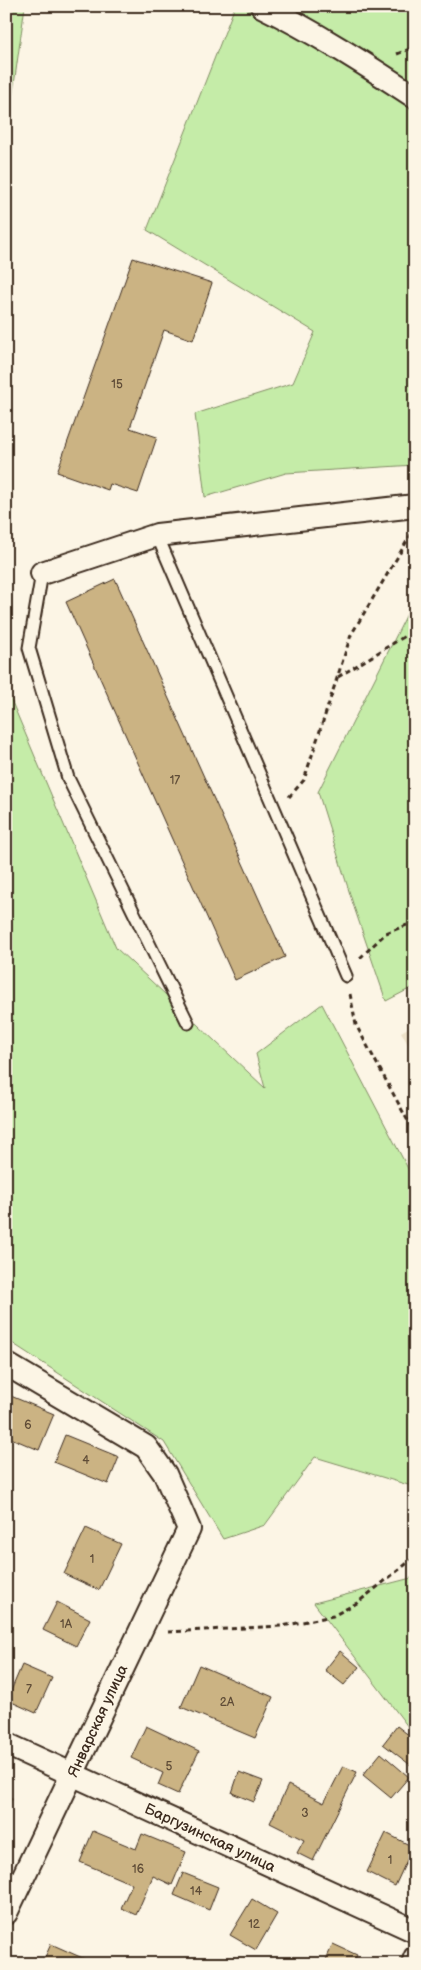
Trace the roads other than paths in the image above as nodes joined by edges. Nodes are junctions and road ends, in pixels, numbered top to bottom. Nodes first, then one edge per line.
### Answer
1 (262, 6) edge
2 (415, 96) edge
3 (415, 506) edge
4 (157, 535) junction
5 (42, 573) joint
6 (346, 976) road end
7 (188, 1023) dead end
8 (6, 1364) edge
9 (6, 1744) edge
10 (73, 1775) junction
11 (6, 1913) edge
12 (415, 1931) edge
13 (415, 1958) edge
14 (413, 1964) edge

1 - 2 street
3 - 4 street
4 - 5 street
4 - 6 lane
5 - 7 lane
8 - 10 street, Январская улица
9 - 10 street, Баргузинская улица
10 - 11 street, Январская улица
10 - 12 street, Баргузинская улица
13 - 14 street

